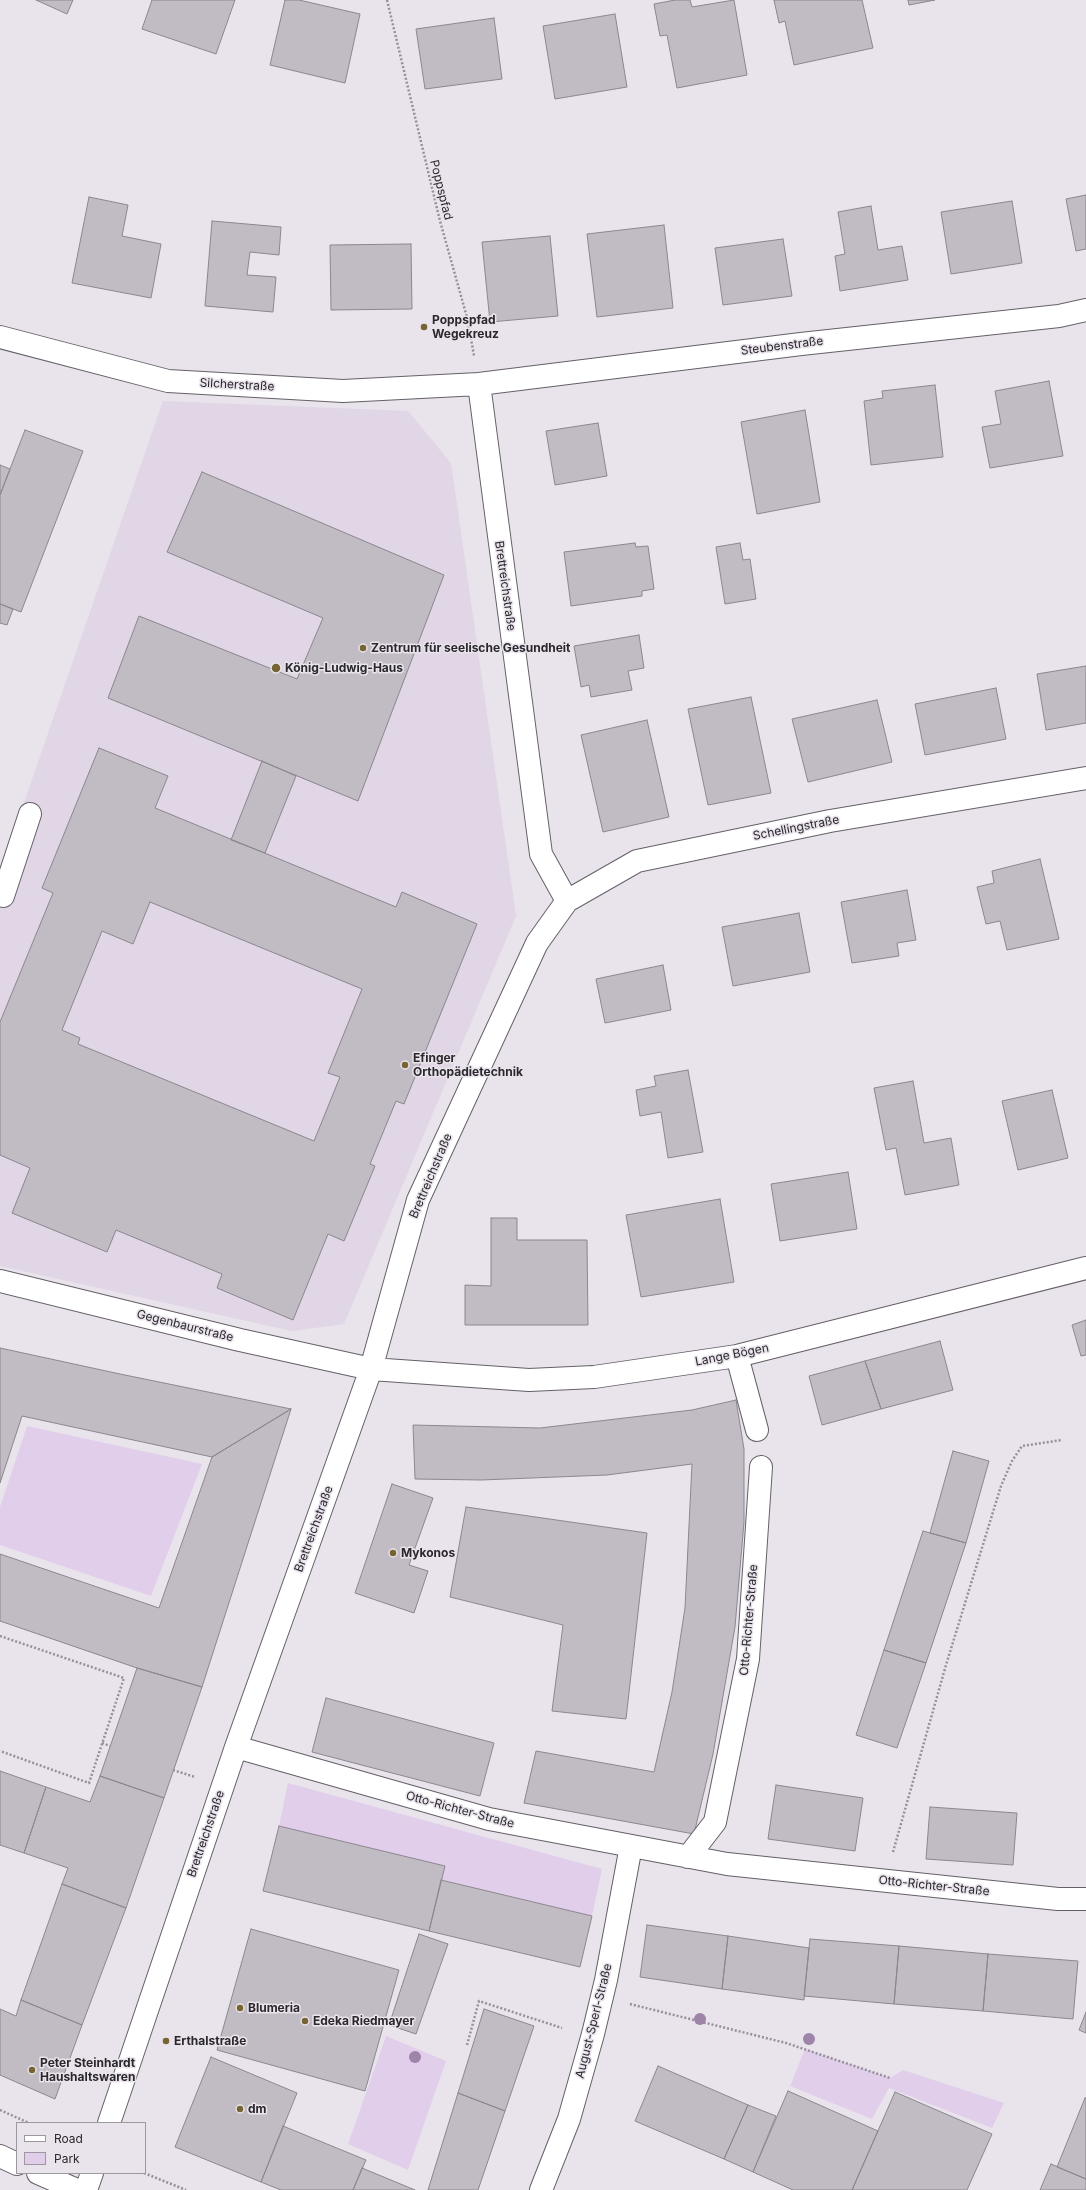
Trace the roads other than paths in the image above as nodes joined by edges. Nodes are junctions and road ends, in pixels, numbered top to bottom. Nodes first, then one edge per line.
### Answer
1 (1086, 310) edge
2 (0, 337) edge
3 (479, 384) junction
4 (1086, 778) edge
5 (30, 814) dead end
6 (1, 899) edge
7 (567, 901) junction
8 (537, 943) joint
9 (1086, 1268) edge
10 (0, 1281) edge
11 (737, 1356) junction
12 (371, 1369) junction
13 (757, 1430) dead end
14 (761, 1467) dead end
15 (236, 1747) junction
16 (631, 1846) junction
17 (688, 1857) junction
18 (1086, 1899) edge
19 (109, 2122) edge
20 (0, 2156) edge
21 (16, 2164) edge
22 (40, 2174) edge
23 (92, 2174) edge
24 (77, 2190) edge
25 (86, 2190) edge
26 (541, 2190) edge

1 - 3 street, Steubenstraße
2 - 3 street, Silcherstraße
3 - 7 street, Brettreichstraße
4 - 7 street, Schellingstraße
5 - 6 street
7 - 8 street, Schellingstraße
8 - 12 street, Brettreichstraße
9 - 11 street, Lange Bögen
10 - 12 street, Gegenbaurstraße
11 - 12 street, Lange Bögen
11 - 13 street
12 - 15 street, Brettreichstraße
14 - 17 street, Otto-Richter-Straße
15 - 16 street, Otto-Richter-Straße
15 - 19 street, Brettreichstraße
16 - 17 street, Otto-Richter-Straße
16 - 26 street, August-Sperl-Straße
17 - 18 street, Otto-Richter-Straße
20 - 21 street
22 - 24 street
23 - 25 street

